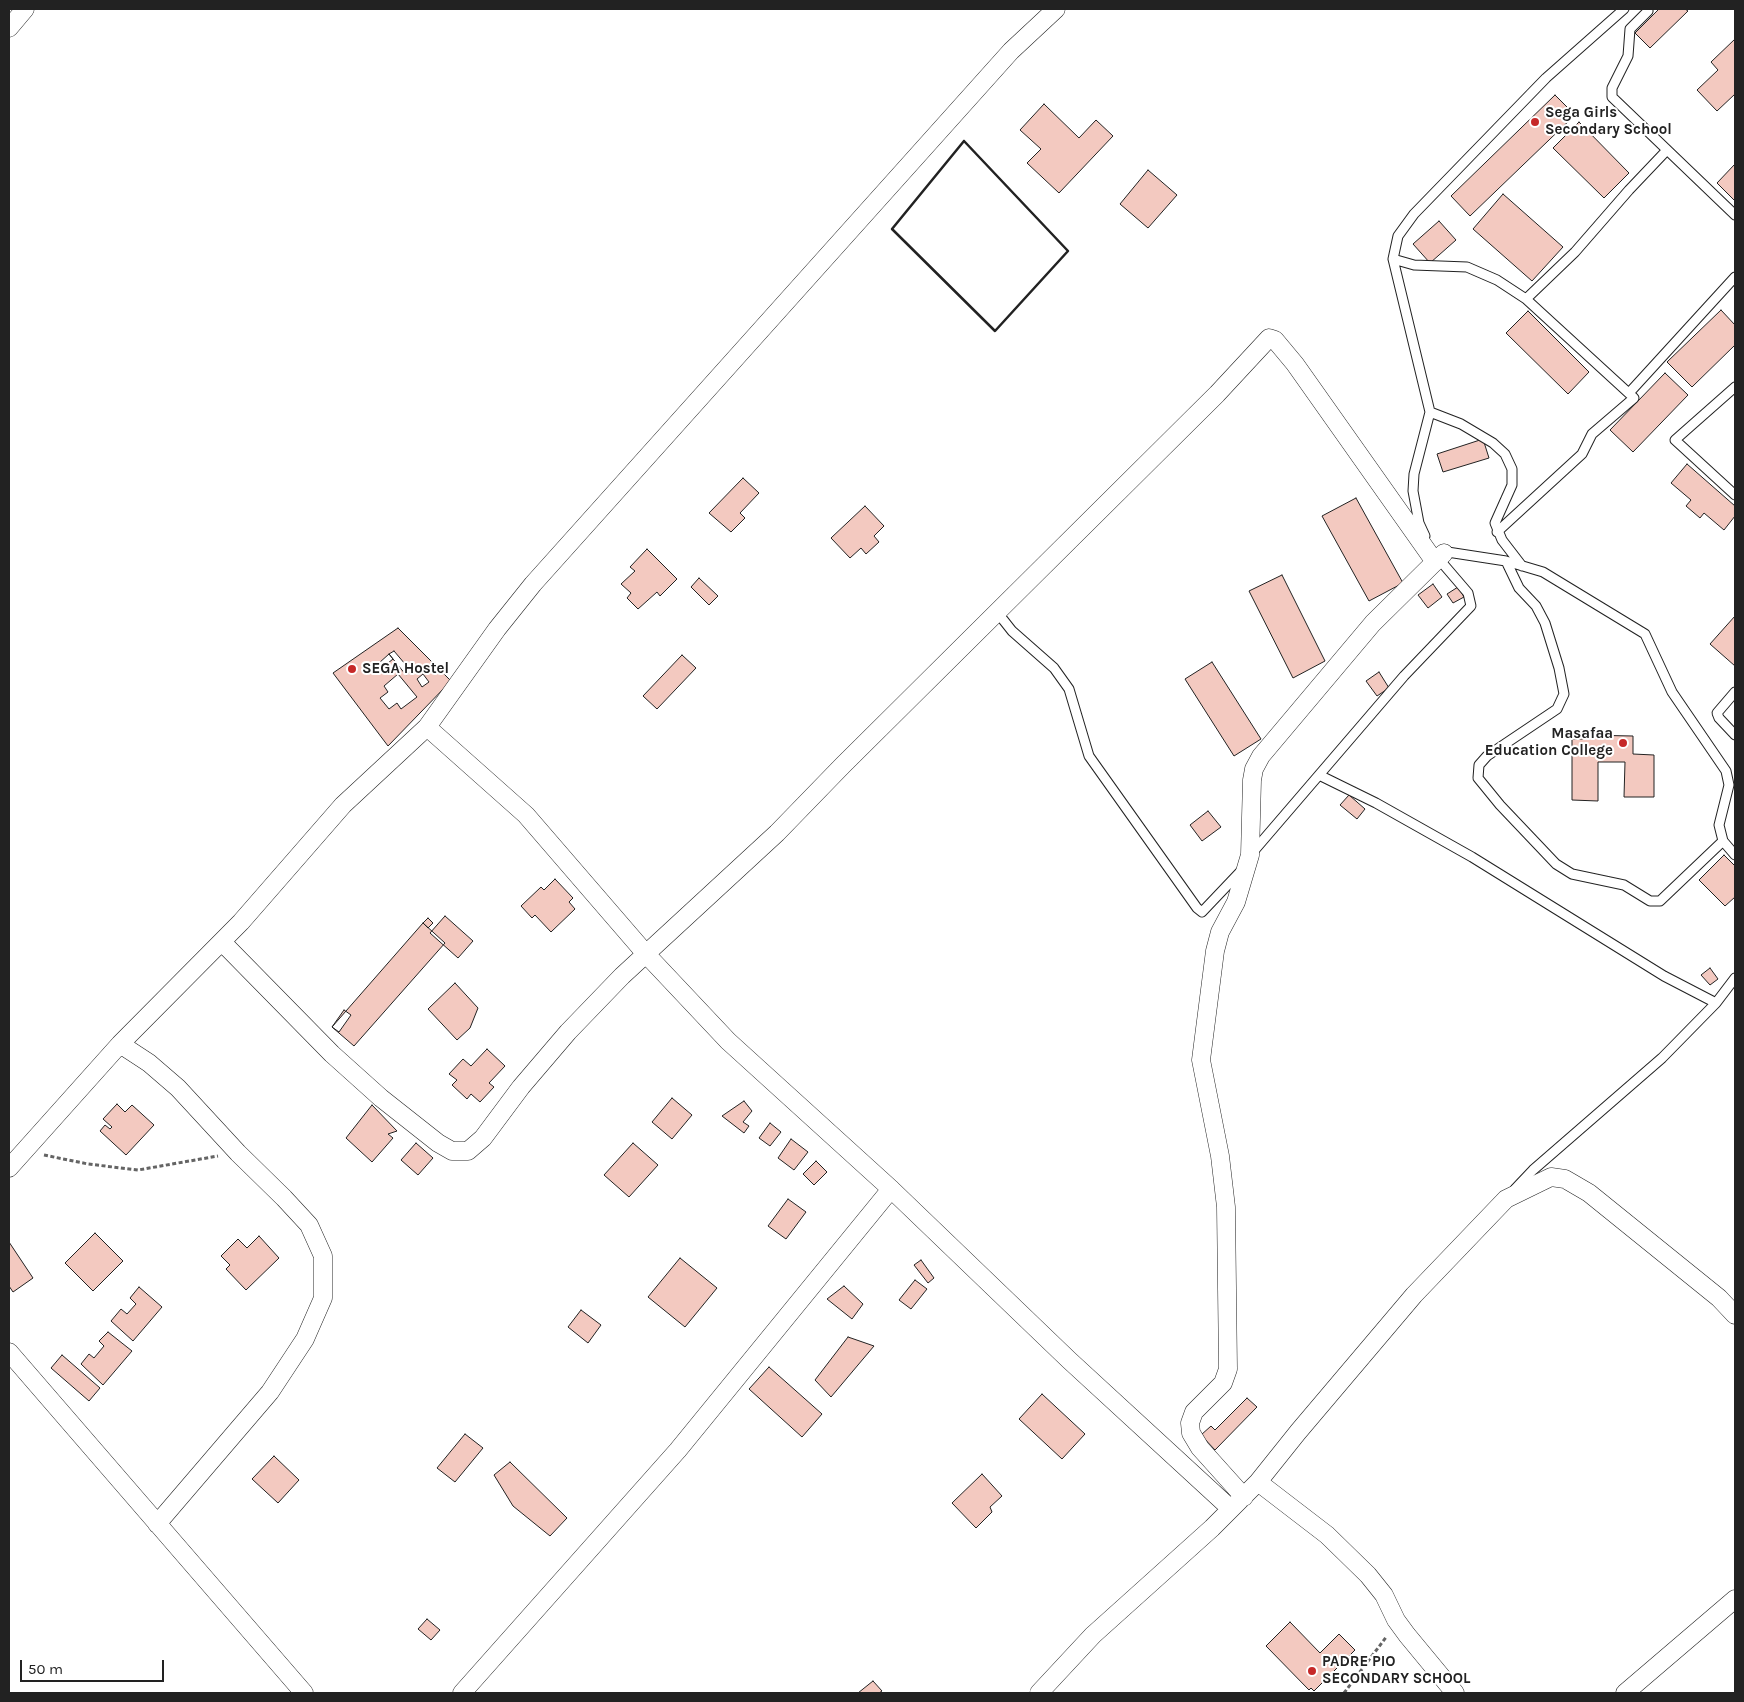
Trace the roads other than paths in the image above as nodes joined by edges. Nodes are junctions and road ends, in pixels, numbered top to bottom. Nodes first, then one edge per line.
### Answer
1 (25, 9) edge
2 (1056, 9) edge
3 (1624, 9) edge
4 (1647, 9) edge
5 (9, 28) edge
6 (1667, 150) junction
7 (1735, 215) edge
8 (1393, 259) junction
9 (1735, 277) edge
10 (1526, 299) junction
11 (1735, 387) edge
12 (1629, 393) junction
13 (1430, 412) junction
14 (1735, 495) edge
15 (1497, 532) junction
16 (1439, 558) junction
17 (1506, 561) junction
18 (1522, 566) junction
19 (997, 612) junction
20 (1735, 692) edge
21 (428, 727) junction
22 (1735, 735) edge
23 (1319, 775) junction
24 (1723, 842) junction
25 (1735, 856) edge
26 (1249, 860) junction
27 (222, 942) junction
28 (646, 954) junction
29 (1735, 978) edge
30 (1716, 1003) junction
31 (120, 1044) junction
32 (9, 1168) edge
33 (892, 1189) junction
34 (1506, 1199) junction
35 (1735, 1315) edge
36 (9, 1352) edge
37 (1258, 1482) junction
38 (1238, 1503) junction
39 (157, 1524) junction
40 (1735, 1599) edge
41 (304, 1693) edge
42 (462, 1693) edge
43 (1039, 1693) edge
44 (1454, 1693) edge
45 (1625, 1693) edge

1 - 5 street
2 - 21 street
3 - 8 lane
4 - 6 lane
6 - 7 lane
6 - 10 lane
8 - 10 lane
8 - 13 lane
9 - 12 lane
10 - 12 lane
11 - 14 lane
12 - 15 lane
13 - 15 lane
13 - 16 lane
15 - 18 lane
16 - 17 lane
16 - 19 street
16 - 23 lane
16 - 26 street
17 - 18 lane
17 - 24 lane
18 - 24 lane
19 - 26 lane
19 - 28 street
20 - 22 lane
21 - 27 street
21 - 28 street
23 - 26 lane
23 - 30 lane
24 - 25 lane
26 - 38 street
27 - 28 street
27 - 31 street
28 - 33 street
29 - 30 lane
30 - 34 lane
31 - 32 street
31 - 39 street
33 - 38 street
33 - 42 street
34 - 35 street
34 - 37 street
36 - 39 street
37 - 38 street
37 - 44 street
38 - 43 street
39 - 41 street
40 - 45 street

